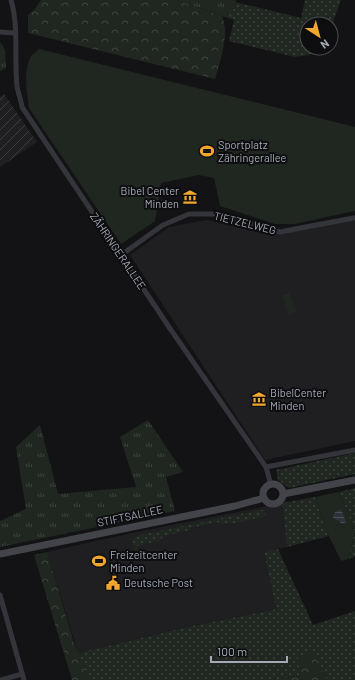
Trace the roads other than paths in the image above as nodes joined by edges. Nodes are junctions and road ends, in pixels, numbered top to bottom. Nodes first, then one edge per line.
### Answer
1 (11, 0) edge
2 (0, 32) edge
3 (15, 33) junction
4 (354, 218) edge
5 (121, 254) junction
6 (355, 450) edge
7 (266, 467) junction
8 (355, 480) edge
9 (271, 485) junction
10 (283, 494) junction
11 (264, 498) junction
12 (0, 554) edge
13 (0, 595) edge
14 (22, 674) junction
15 (1, 680) edge
16 (24, 680) edge

1 - 3 street, ZÄHRINGERALLEE
2 - 3 street
3 - 5 street, ZÄHRINGERALLEE
4 - 5 street, TIETZELWEG
5 - 7 street, ZÄHRINGERALLEE
6 - 7 street
7 - 9 street, ZÄHRINGERALLEE
8 - 10 main road
9 - 10 main road
9 - 11 main road
10 - 11 main road
11 - 12 main road, STIFTSALLEE
13 - 14 street
14 - 15 street
14 - 16 street

